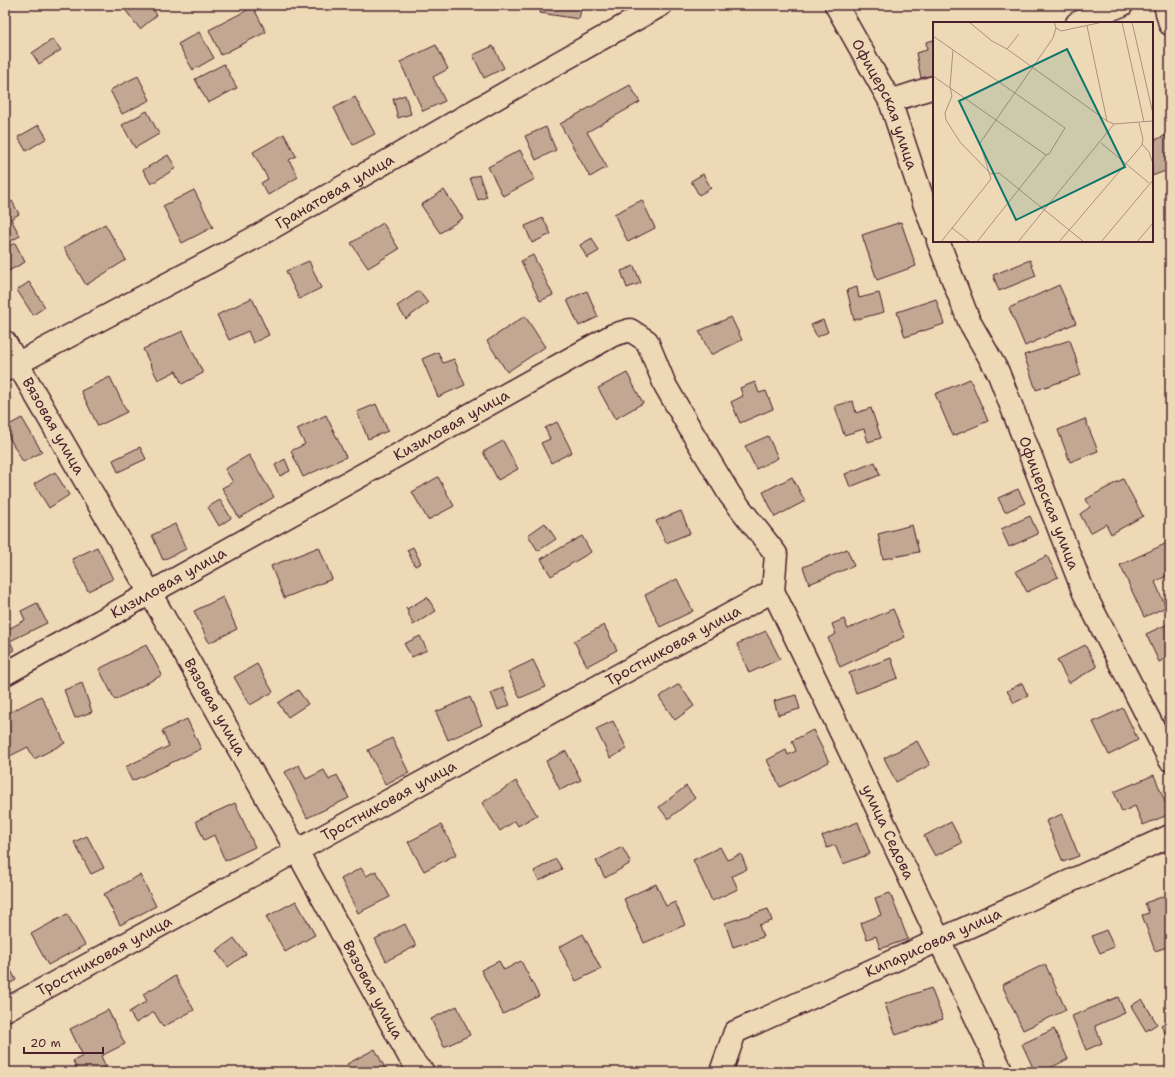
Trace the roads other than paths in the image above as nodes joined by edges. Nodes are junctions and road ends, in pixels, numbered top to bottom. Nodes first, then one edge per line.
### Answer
1 (661, 5) edge
2 (836, 5) edge
3 (1122, 5) edge
4 (1165, 5) edge
5 (1080, 22) edge
6 (1170, 24) edge
7 (933, 87) edge
8 (890, 102) junction
9 (933, 227) edge
10 (938, 242) edge
11 (5, 342) edge
12 (11, 367) edge
13 (773, 591) junction
14 (150, 593) junction
15 (5, 674) edge
16 (1170, 760) edge
17 (1170, 836) edge
18 (297, 850) junction
19 (938, 940) junction
20 (5, 1010) edge
21 (423, 1072) edge
22 (722, 1072) edge
23 (1002, 1072) edge

1 - 12 street, Гранатовая улица
2 - 8 street, Офицерская улица
3 - 5 street
4 - 6 street
7 - 8 street
8 - 9 street, Офицерская улица
10 - 16 street, Офицерская улица
11 - 12 street, Вязовая улица
12 - 14 street, Вязовая улица
13 - 14 street, Кизиловая улица
13 - 18 street, Тростниковая улица
13 - 19 street, улица Седова
14 - 15 street, Кизиловая улица
14 - 18 street, Вязовая улица
17 - 19 street, Кипарисовая улица
18 - 20 street, Тростниковая улица
18 - 21 street, Вязовая улица
19 - 22 street, Кипарисовая улица
19 - 23 street, улица Седова

